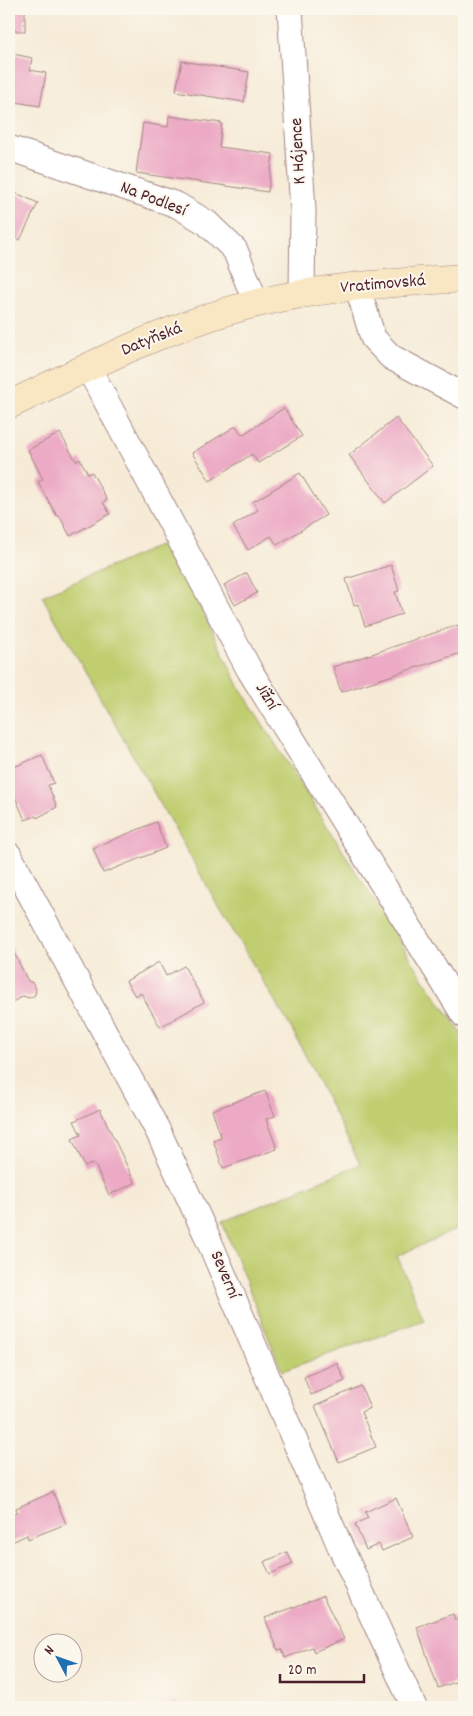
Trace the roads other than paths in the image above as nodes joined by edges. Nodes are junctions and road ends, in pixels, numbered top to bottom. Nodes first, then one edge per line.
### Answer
1 (290, 9) edge
2 (9, 148) edge
3 (464, 278) edge
4 (357, 285) junction
5 (302, 293) junction
6 (256, 303) junction
7 (88, 367) junction
8 (464, 396) edge
9 (9, 404) edge
10 (9, 855) edge
11 (464, 1014) edge
12 (414, 1707) edge

1 - 5 street, K Hájence
2 - 6 street, Na Podlesí
3 - 4 main road, Vratimovská
4 - 5 main road, Vratimovská
4 - 8 street
5 - 6 main road, Datyňská
6 - 7 main road, Datyňská
7 - 9 main road, Datyňská
7 - 11 street, Jižní
10 - 12 street, Severní

